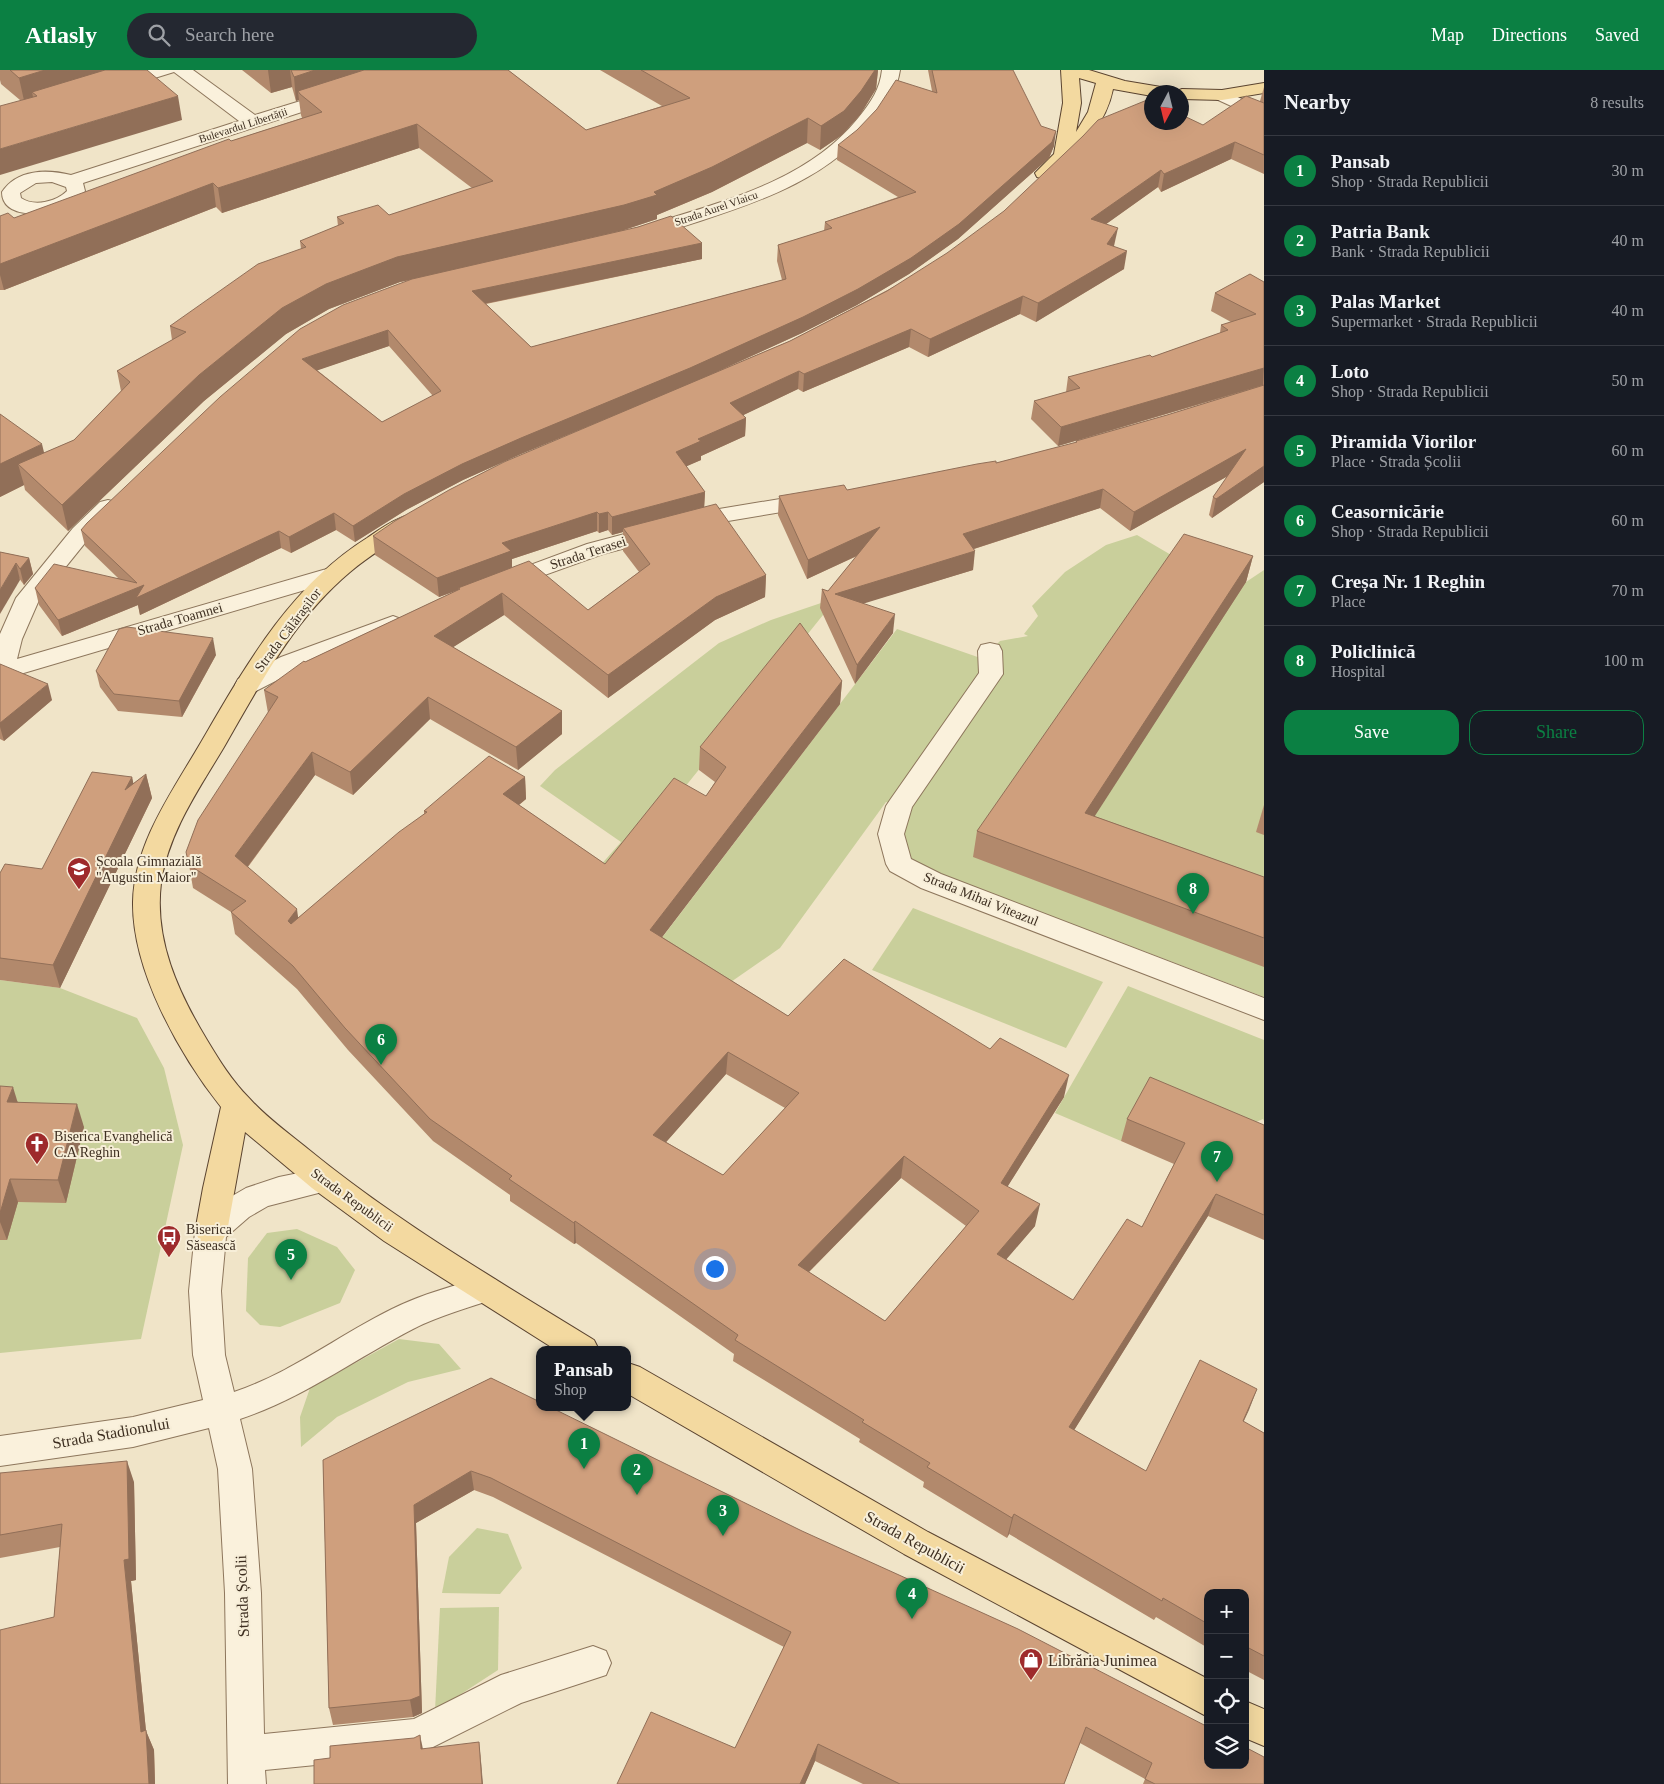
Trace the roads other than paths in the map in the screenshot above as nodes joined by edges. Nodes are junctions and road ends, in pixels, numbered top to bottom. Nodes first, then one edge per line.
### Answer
1 (167, 70) edge
2 (182, 70) edge
3 (891, 70) edge
4 (1070, 70) edge
5 (1106, 82) junction
6 (1264, 88) edge
7 (1144, 89) edge
8 (100, 90) edge
9 (350, 91) edge
10 (1189, 94) edge
11 (1222, 95) junction
12 (1144, 100) edge
13 (1072, 103) junction
14 (1264, 116) edge
15 (252, 122) junction
16 (1091, 128) junction
17 (1063, 154) junction
18 (72, 181) junction
19 (7, 186) edge
20 (1027, 190) edge
21 (20, 206) junction
22 (56, 206) junction
23 (621, 239) edge
24 (122, 493) edge
25 (833, 497) edge
26 (428, 510) edge
27 (332, 575) junction
28 (482, 591) edge
29 (417, 615) edge
30 (990, 651) dead end
31 (0, 672) edge
32 (247, 685) junction
33 (169, 999) joint
34 (1264, 1009) edge
35 (236, 1105) junction
36 (323, 1180) junction
37 (211, 1232) junction
38 (485, 1289) junction
39 (577, 1346) edge
40 (631, 1379) edge
41 (222, 1410) junction
42 (0, 1451) edge
43 (593, 1663) dead end
44 (1204, 1697) edge
45 (1249, 1721) edge
46 (1264, 1728) edge
47 (247, 1769) edge

1 - 8 street
2 - 15 street
3 - 23 street, Strada Aurel Vlaicu
4 - 5 main road
4 - 13 main road
5 - 7 main road
5 - 13 main road
5 - 16 main road
6 - 11 main road
9 - 15 street, Bulevardul Libertății
10 - 11 main road
11 - 14 street
12 - 16 main road
13 - 17 main road
15 - 18 street, Bulevardul Libertății
16 - 17 main road
17 - 20 main road
18 - 19 street
18 - 22 street
19 - 21 street
21 - 22 street
21 - 22 street
24 - 31 street
25 - 28 street, Strada Terasei
26 - 27 main road, Strada Călărașilor
27 - 31 street, Strada Toamnei
27 - 32 main road, Strada Călărașilor
29 - 32 street
30 - 34 street, Strada Mihai Viteazul
32 - 33 main road, Strada Călărașilor
33 - 35 main road, Strada Republicii
35 - 36 main road, Strada Republicii
35 - 37 main road
36 - 37 street
36 - 38 main road, Strada Republicii
37 - 41 street, Strada Școlii
38 - 39 main road, Strada Republicii
38 - 41 street
40 - 44 main road, Strada Republicii
41 - 42 street, Strada Stadionului
41 - 47 street, Strada Școlii
43 - 47 street
45 - 46 main road

